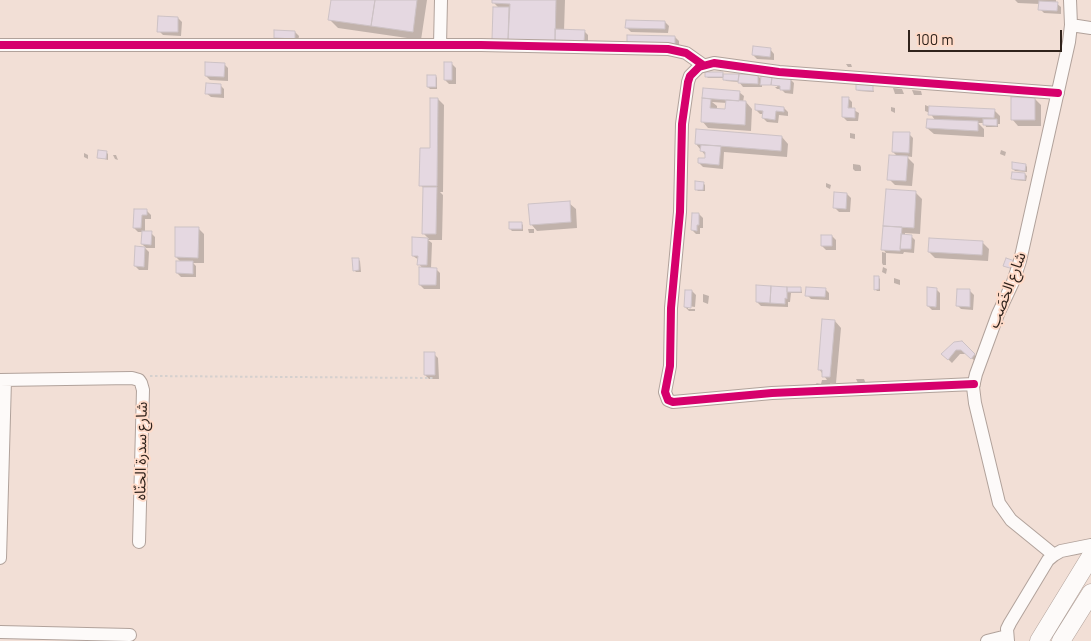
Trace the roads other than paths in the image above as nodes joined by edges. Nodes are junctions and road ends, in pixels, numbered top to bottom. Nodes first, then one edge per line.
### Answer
1 (441, 0) edge
2 (1070, 0) edge
3 (1071, 25) junction
4 (1091, 28) edge
5 (0, 44) edge
6 (440, 44) junction
7 (703, 65) junction
8 (1058, 93) junction
9 (2, 380) edge
10 (974, 384) junction
11 (139, 542) dead end
12 (1091, 544) edge
13 (1054, 555) junction
14 (1091, 556) edge
15 (0, 558) edge
16 (1091, 593) edge
17 (0, 632) edge
18 (130, 635) dead end
19 (1008, 639) edge
20 (987, 641) edge
21 (1039, 641) edge
22 (1061, 641) edge

1 - 6 street
2 - 3 street, شارع الخَصَب
3 - 4 street
3 - 8 street, شارع الخَصَب
5 - 6 street
6 - 7 street
7 - 8 street
7 - 10 street
8 - 10 street, شارع الخَصَب
9 - 11 street, شارع سدرة الحنّاه
9 - 15 street
10 - 13 street, شارع الخَصَب
12 - 13 street
13 - 19 street
14 - 21 highway
16 - 22 highway
17 - 18 street
19 - 20 street

